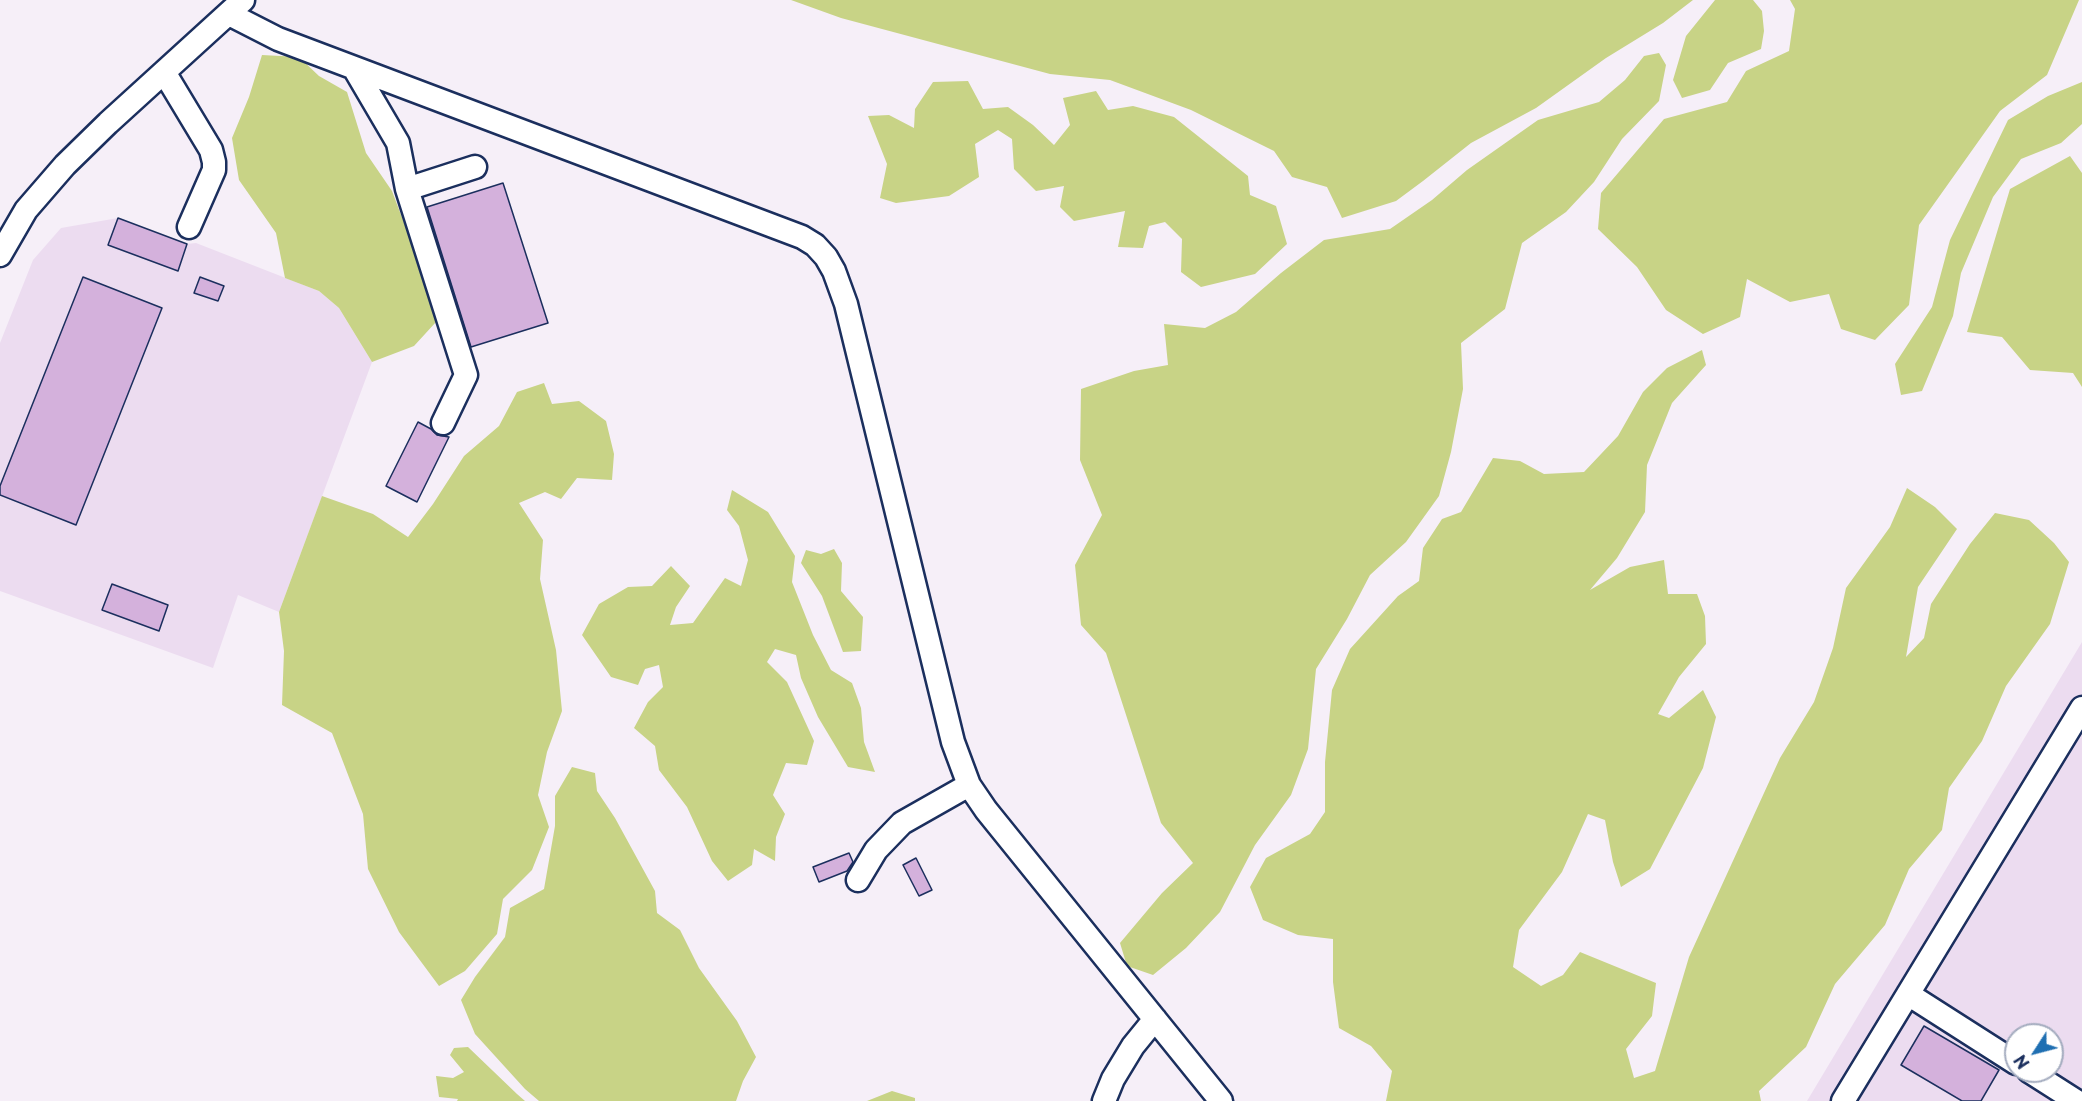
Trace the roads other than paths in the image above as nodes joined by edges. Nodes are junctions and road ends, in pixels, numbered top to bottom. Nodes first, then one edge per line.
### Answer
1 (236, 7) edge
2 (354, 68) junction
3 (164, 72) junction
4 (475, 167) dead end
5 (406, 189) junction
6 (189, 227) dead end
7 (0, 255) edge
8 (443, 423) dead end
9 (2082, 708) edge
10 (969, 785) junction
11 (858, 880) dead end
12 (1908, 994) junction
13 (1155, 1019) junction
14 (2004, 1055) edge
15 (2048, 1083) edge
16 (1104, 1101) edge
17 (1221, 1101) edge
18 (1843, 1101) edge
19 (2076, 1101) edge

1 - 2 street
1 - 3 street
2 - 5 street
2 - 10 street
3 - 6 street
3 - 7 street
4 - 5 street
5 - 8 street
9 - 12 street
10 - 11 street
10 - 13 street
12 - 14 street
12 - 18 street
13 - 16 street
13 - 17 street
15 - 19 street

